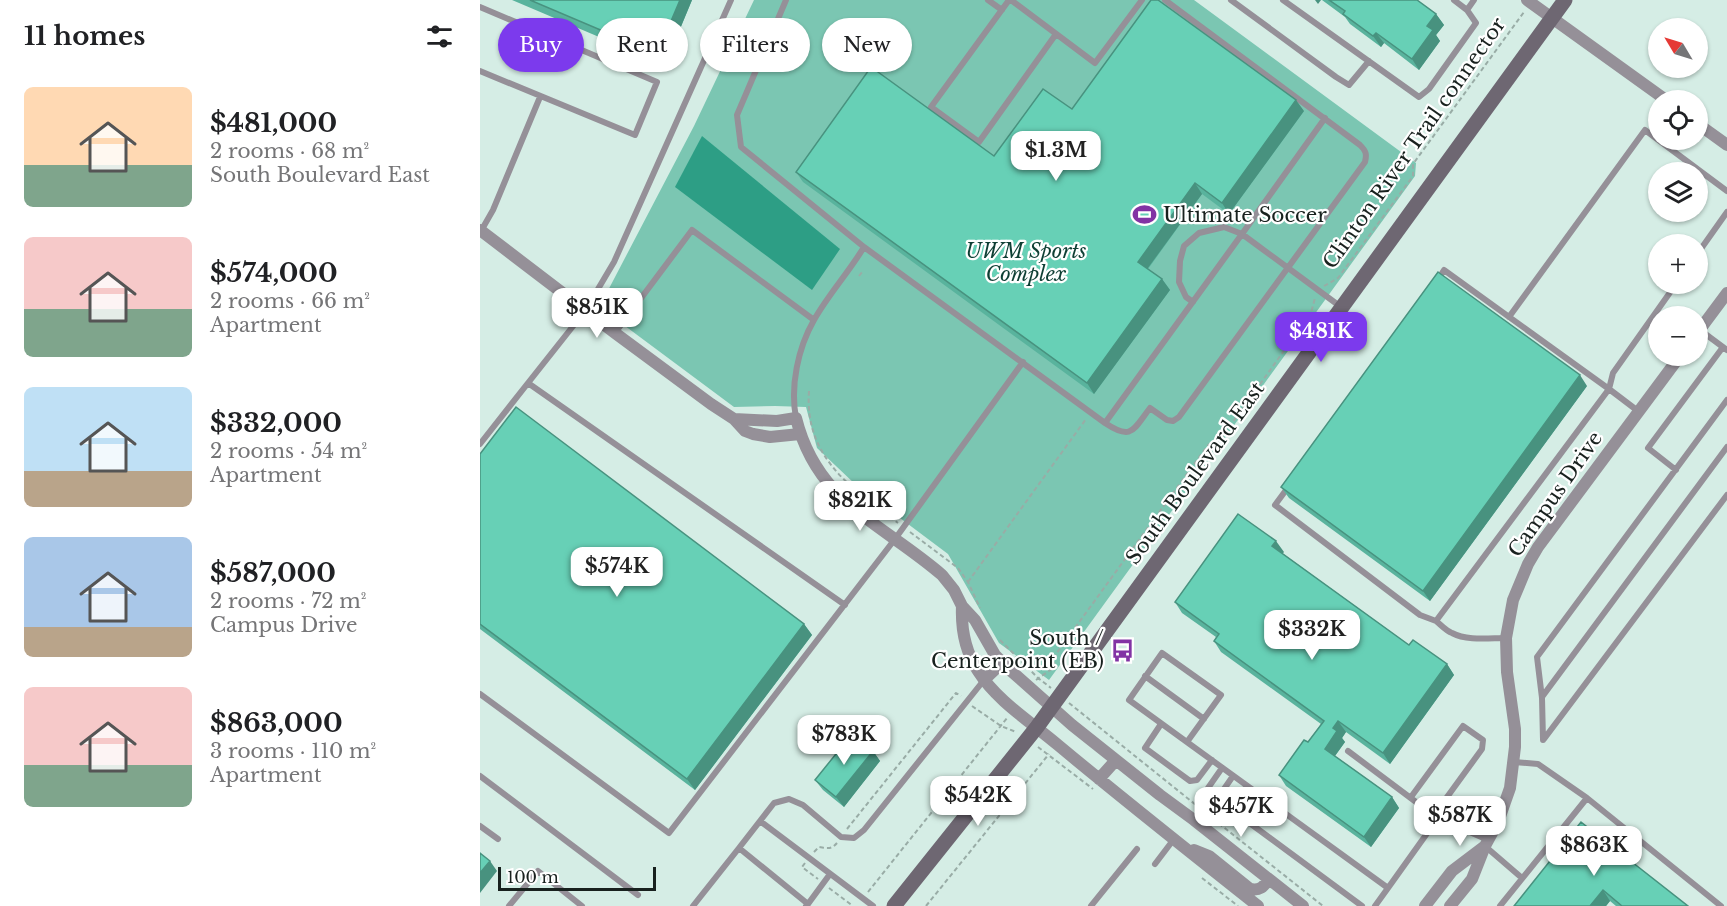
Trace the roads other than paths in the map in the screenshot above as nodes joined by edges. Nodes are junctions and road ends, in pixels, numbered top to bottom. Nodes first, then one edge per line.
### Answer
1 (731, 0) edge
2 (786, 0) edge
3 (988, 0) edge
4 (1010, 0) edge
5 (1142, 0) edge
6 (1166, 0) edge
7 (1231, 0) edge
8 (1282, 0) edge
9 (1454, 0) edge
10 (1474, 0) edge
11 (1565, 0) edge
12 (1526, 6) edge
13 (480, 7) edge
14 (1002, 10) junction
15 (1467, 10) junction
16 (1552, 18) junction
17 (1056, 34) junction
18 (1369, 61) junction
19 (480, 71) edge
20 (1652, 90) edge
21 (540, 97) junction
22 (1325, 118) junction
23 (1708, 131) edge
24 (1727, 145) edge
25 (1727, 191) edge
26 (1727, 212) edge
27 (481, 231) edge
28 (1242, 234) junction
29 (1708, 239) edge
30 (864, 247) junction
31 (1289, 268) junction
32 (1431, 289) edge
33 (1727, 293) edge
34 (1669, 294) edge
35 (1193, 302) junction
36 (1341, 307) junction
37 (585, 311) junction
38 (1509, 317) junction
39 (1708, 319) edge
40 (814, 320) junction
41 (615, 333) junction
42 (1708, 337) edge
43 (1725, 348) edge
44 (1023, 362) junction
45 (1673, 366) edge
46 (528, 383) junction
47 (1609, 389) junction
48 (1727, 400) edge
49 (1639, 411) junction
50 (796, 418) junction
51 (734, 419) junction
52 (1105, 423) junction
53 (800, 434) junction
54 (480, 444) edge
55 (1727, 447) edge
56 (1676, 470) junction
57 (1296, 477) edge
58 (1727, 495) edge
59 (895, 539) junction
60 (845, 605) junction
61 (962, 606) junction
62 (1436, 621) junction
63 (1506, 638) junction
64 (1002, 663) junction
65 (1145, 676) junction
66 (984, 680) junction
67 (480, 694) edge
68 (1542, 698) junction
69 (1051, 707) junction
70 (1204, 720) junction
71 (1161, 724) junction
72 (1037, 727) junction
73 (1187, 742) junction
74 (1348, 751) dead end
75 (1116, 760) junction
76 (1212, 760) junction
77 (1514, 762) junction
78 (1222, 768) junction
79 (480, 776) edge
80 (1233, 776) junction
81 (1099, 779) junction
82 (1247, 786) junction
83 (1411, 797) junction
84 (1587, 798) junction
85 (1204, 807) junction
86 (1436, 816) junction
87 (1194, 820) junction
88 (760, 821) junction
89 (480, 826) edge
90 (498, 839) dead end
91 (1178, 842) junction
92 (1487, 843) junction
93 (740, 848) junction
94 (1137, 849) dead end
95 (1155, 864) dead end
96 (830, 874) junction
97 (1522, 878) junction
98 (1269, 879) junction
99 (1388, 888) junction
100 (638, 895) dead end
101 (807, 905) edge
102 (509, 906) edge
103 (582, 906) edge
104 (693, 906) edge
105 (873, 906) edge
106 (894, 906) edge
107 (1091, 906) edge
108 (1258, 906) edge
109 (1303, 906) edge
110 (1362, 906) edge
111 (1375, 906) edge
112 (1425, 906) edge
113 (1450, 906) edge
114 (1500, 906) edge
115 (1721, 906) edge

1 - 37 lane
2 - 30 lane
3 - 14 lane
4 - 14 lane
4 - 17 lane
5 - 17 lane
6 - 22 lane
7 - 18 lane
8 - 18 lane
9 - 15 lane
10 - 15 lane
11 - 16 street, South Boulevard East
12 - 16 street
13 - 21 lane
14 - 17 lane
15 - 18 lane
16 - 20 street
16 - 36 street, South Boulevard East
19 - 21 lane
21 - 27 lane
22 - 28 lane
22 - 31 lane
23 - 24 street
25 - 38 lane
26 - 29 lane
27 - 37 street
28 - 31 lane
28 - 35 lane
28 - 35 lane
30 - 40 lane
30 - 44 lane
31 - 36 lane
31 - 52 lane
32 - 38 lane
33 - 39 street
34 - 47 lane
35 - 52 lane
36 - 69 street, South Boulevard East
37 - 41 street
37 - 46 lane
38 - 47 lane
40 - 41 lane
40 - 50 lane
41 - 51 street
42 - 43 lane
43 - 56 lane
44 - 52 lane
44 - 59 lane
45 - 49 street, Campus Drive
46 - 54 lane
46 - 60 lane
47 - 49 lane
47 - 62 lane
48 - 56 lane
49 - 63 street, Campus Drive
50 - 51 street
50 - 53 street
51 - 53 street
53 - 59 street
55 - 68 lane
56 - 68 lane
57 - 62 lane
58 - 68 lane
59 - 60 lane
59 - 61 street
60 - 67 lane
61 - 64 street
61 - 66 street
62 - 63 lane
63 - 77 street, Campus Drive
64 - 66 street
64 - 69 street
65 - 70 lane
65 - 70 lane
65 - 71 lane
66 - 72 street
66 - 88 lane
69 - 72 street, South Boulevard East
69 - 75 street
70 - 73 lane
71 - 73 lane
71 - 76 lane
72 - 81 street
72 - 106 street, South Boulevard East
73 - 76 lane
74 - 83 lane
75 - 81 street
75 - 87 street
76 - 78 lane
77 - 84 lane
77 - 92 street, Campus Drive
78 - 80 lane
78 - 85 lane
79 - 100 lane
80 - 82 lane
80 - 85 lane
81 - 91 street
82 - 99 lane
82 - 110 lane
83 - 86 lane
83 - 86 lane
84 - 97 lane
84 - 115 lane
85 - 87 lane
86 - 92 lane
86 - 99 lane
87 - 98 street
88 - 93 lane
88 - 96 lane
89 - 90 lane
91 - 95 lane
91 - 98 street
91 - 108 street
92 - 97 lane
92 - 112 street, Campus Drive
92 - 113 street, Campus Drive
93 - 101 lane
93 - 104 lane
94 - 107 lane
96 - 101 lane
96 - 105 lane
97 - 114 lane
98 - 109 street
99 - 111 lane
102 - 103 lane

